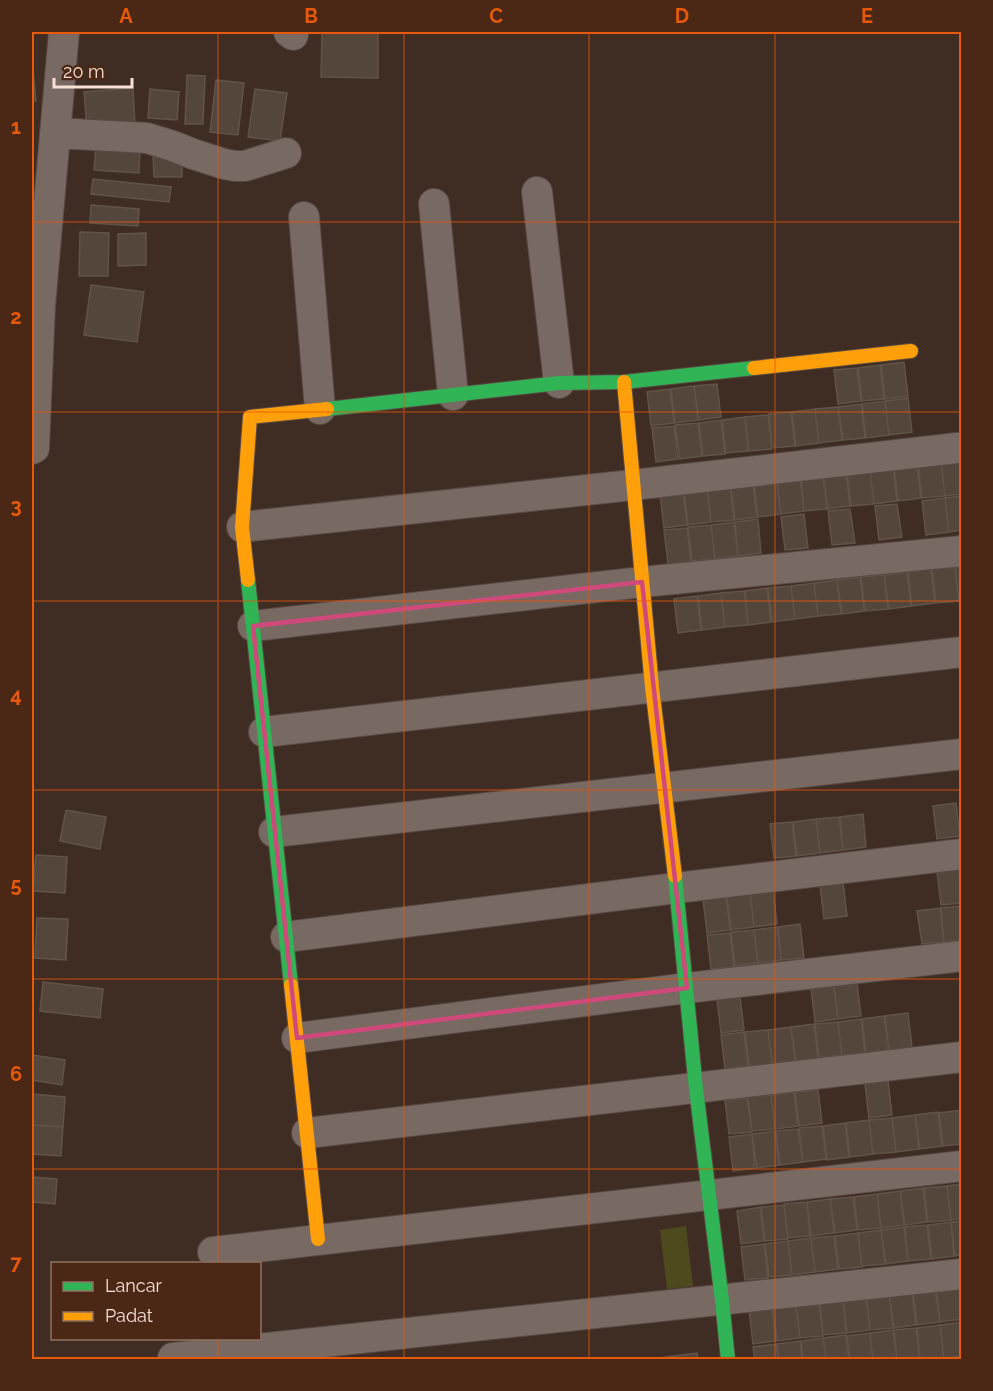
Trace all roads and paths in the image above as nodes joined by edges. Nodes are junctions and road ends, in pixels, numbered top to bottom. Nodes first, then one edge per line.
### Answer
1 (64, 32) edge
2 (55, 133) junction
3 (286, 153) dead end
4 (537, 192) dead end
5 (434, 204) dead end
6 (304, 217) dead end
7 (911, 351) dead end
8 (624, 382) junction
9 (559, 383) junction
10 (453, 395) junction
11 (320, 409) junction
12 (957, 448) dead end
13 (32, 455) edge
14 (633, 484) junction
15 (242, 527) junction
16 (962, 551) edge
17 (642, 582) junction
18 (253, 626) junction
19 (962, 652) edge
20 (652, 687) junction
21 (264, 732) junction
22 (962, 754) edge
23 (664, 788) junction
24 (274, 832) junction
25 (962, 854) edge
26 (676, 888) junction
27 (286, 937) junction
28 (962, 956) edge
29 (687, 988) junction
30 (297, 1038) junction
31 (962, 1057) edge
32 (696, 1089) junction
33 (307, 1133) junction
34 (962, 1166) edge
35 (709, 1196) junction
36 (318, 1239) junction
37 (213, 1252) dead end
38 (962, 1274) edge
39 (722, 1300) junction
40 (173, 1358) edge
41 (728, 1359) edge

1 - 2 street
2 - 3 street
2 - 13 street
4 - 9 street
5 - 10 street
6 - 11 street
7 - 8 street
8 - 9 street
8 - 14 street
9 - 10 street
10 - 11 street
11 - 15 street
12 - 14 street
14 - 15 street
14 - 17 street
15 - 18 street
16 - 17 street
17 - 18 street
17 - 20 street
18 - 21 street
19 - 20 street
20 - 21 street
20 - 23 street
21 - 24 street
22 - 23 street
23 - 24 street
23 - 26 street
24 - 27 street
25 - 26 street
26 - 27 street
26 - 29 street
27 - 30 street
28 - 29 street
29 - 30 street
29 - 32 street
30 - 33 street
31 - 32 street
32 - 33 street
32 - 35 street
33 - 36 street
34 - 35 street
35 - 36 street
35 - 39 street
36 - 37 street
38 - 39 street
39 - 40 street
39 - 41 street

